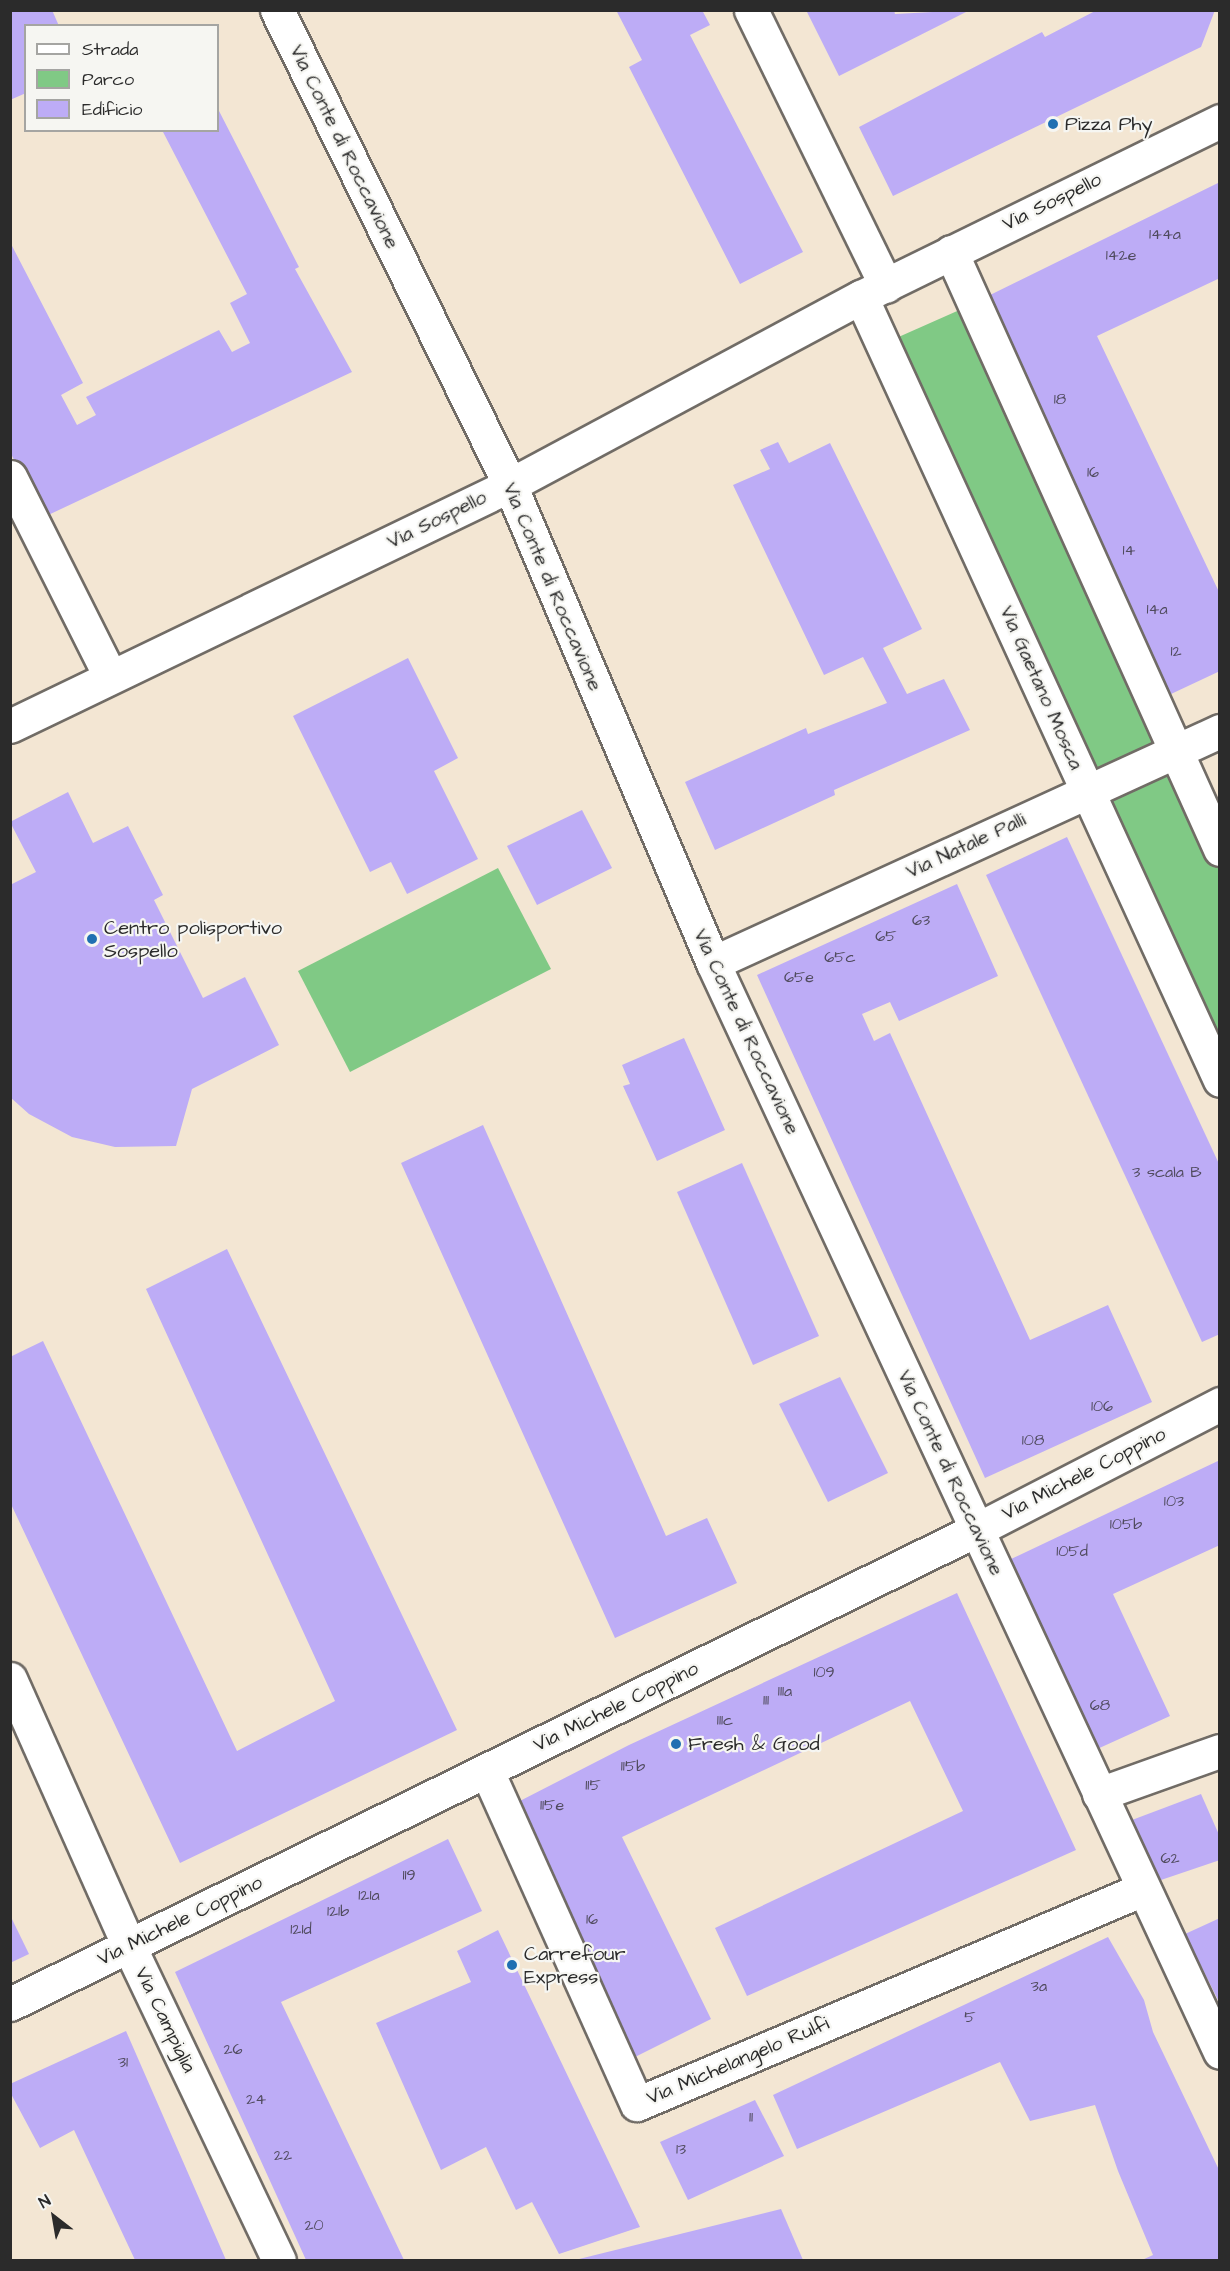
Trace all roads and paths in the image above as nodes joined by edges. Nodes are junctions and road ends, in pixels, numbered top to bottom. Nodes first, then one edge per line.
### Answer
1 (277, 10) edge
2 (751, 10) edge
3 (1220, 121) edge
4 (951, 252) junction
5 (874, 291) junction
6 (10, 477) edge
7 (510, 485) junction
8 (110, 676) junction
9 (10, 726) edge
10 (1220, 730) edge
11 (1175, 751) junction
12 (1087, 790) junction
13 (1220, 849) edge
14 (713, 963) junction
15 (1220, 1080) edge
16 (1220, 1404) edge
17 (976, 1530) junction
18 (10, 1679) edge
19 (1220, 1751) edge
20 (486, 1771) junction
21 (1099, 1794) junction
22 (1143, 1888) junction
23 (129, 1946) junction
24 (10, 2004) edge
25 (1220, 2052) edge
26 (279, 2260) edge

1 - 7 street, Via Conte di Roccavione
2 - 5 street
3 - 4 street, Via Sospello
4 - 5 street, Via Sospello
4 - 11 street
5 - 7 street, Via Sospello
5 - 12 street, Via Gaetano Mosca
6 - 8 street
7 - 8 street, Via Sospello
7 - 14 street, Via Conte di Roccavione
8 - 9 street, Via Sospello
10 - 11 street, Via Natale Palli
11 - 12 street, Via Natale Palli
11 - 13 street
12 - 14 street, Via Natale Palli
12 - 15 street, Via Gaetano Mosca
14 - 17 street, Via Conte di Roccavione
16 - 17 street, Via Michele Coppino
17 - 20 street, Via Michele Coppino
17 - 21 street, Via Conte di Roccavione
18 - 23 street, Via Campiglia
19 - 21 street
20 - 22 street, Via Michelangelo Rulfi
20 - 23 street, Via Michele Coppino
21 - 22 street, Via Conte di Roccavione
22 - 25 street, Via Conte di Roccavione
23 - 24 street, Via Michele Coppino
23 - 26 street, Via Campiglia

